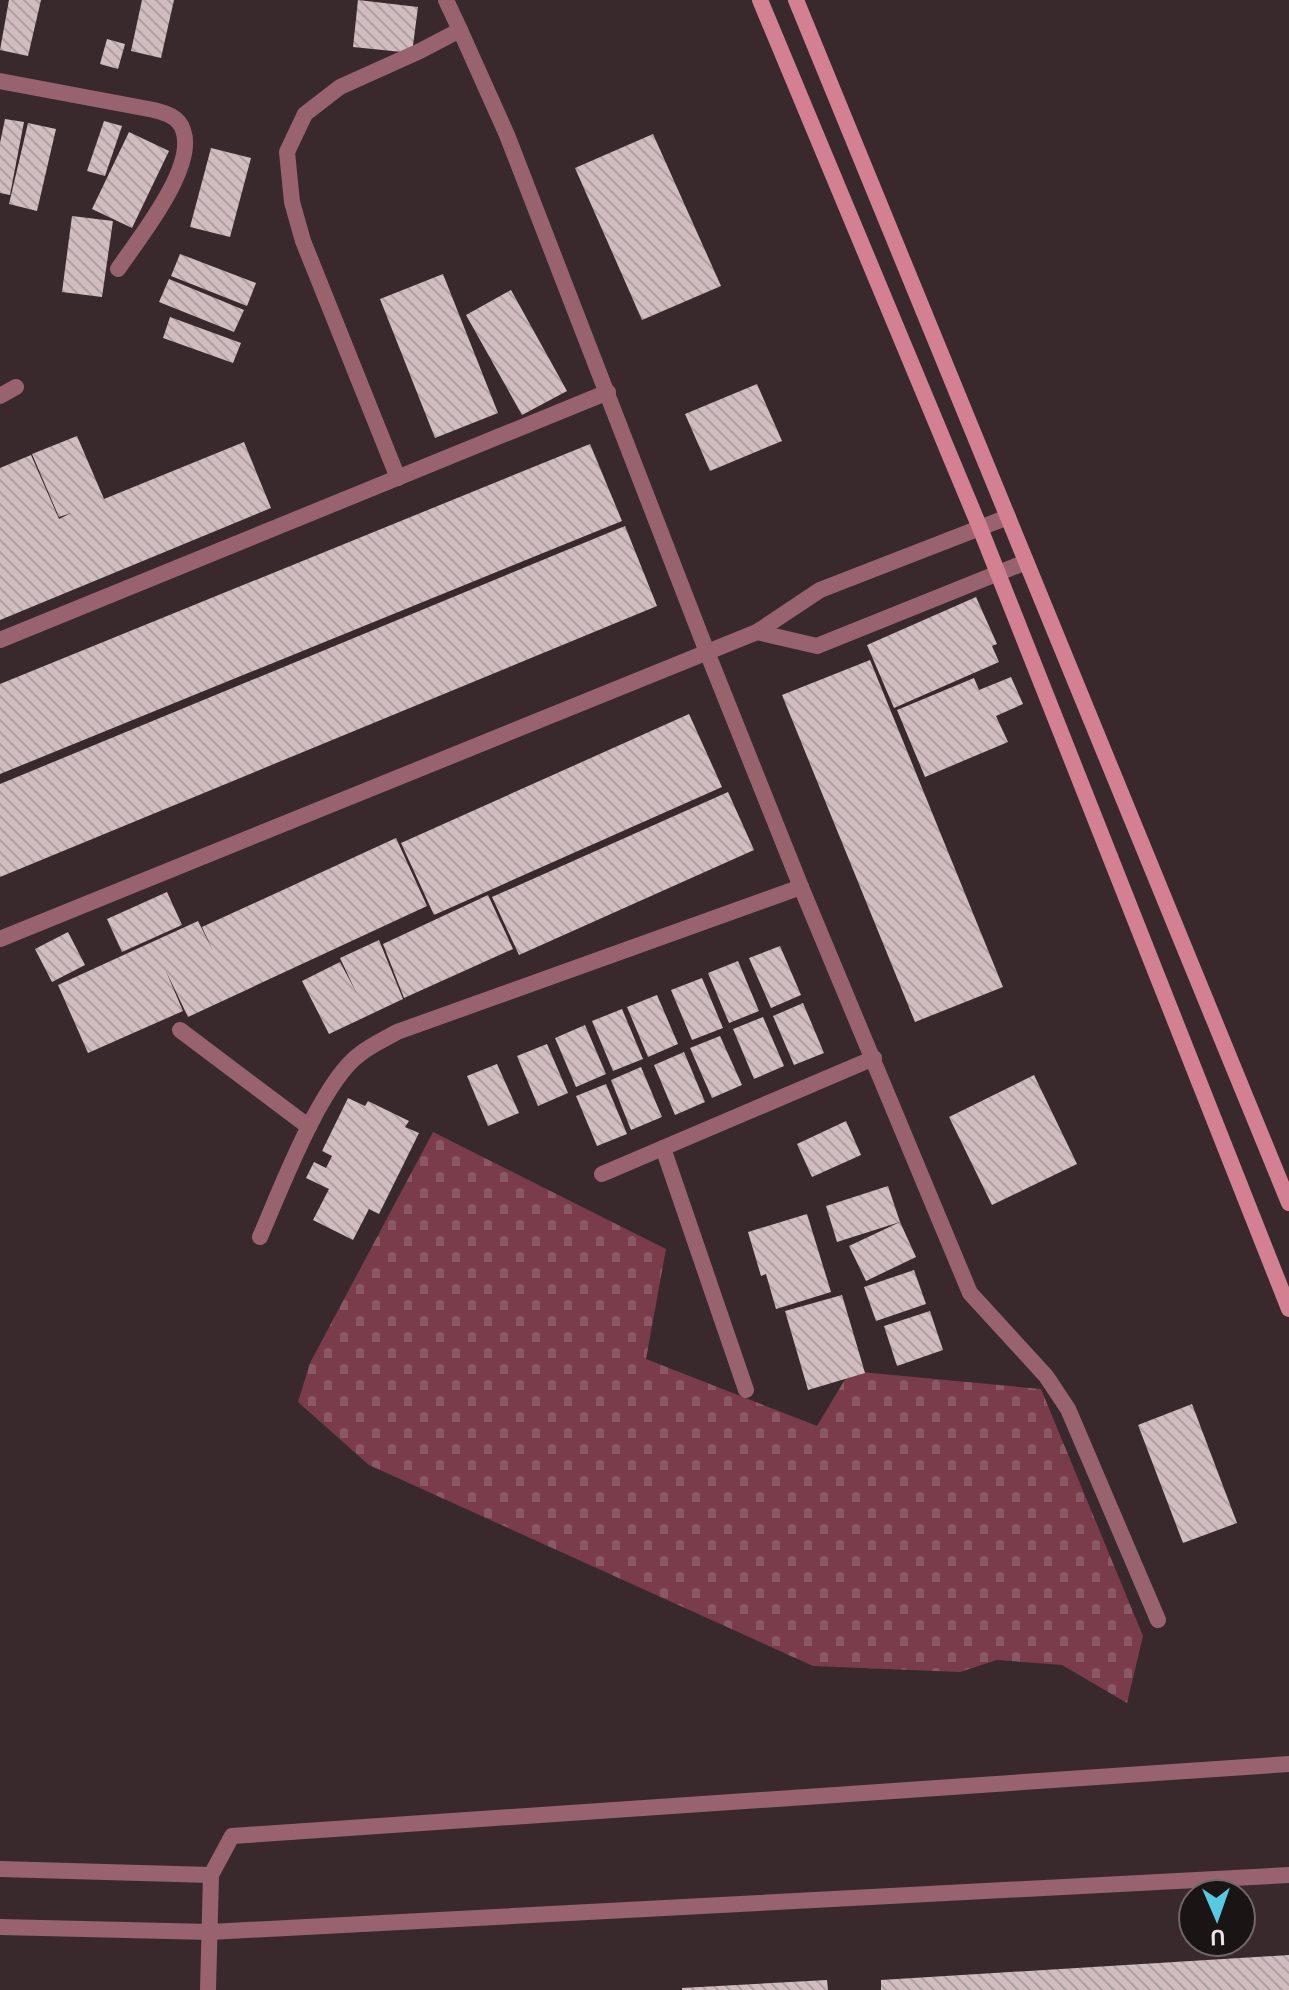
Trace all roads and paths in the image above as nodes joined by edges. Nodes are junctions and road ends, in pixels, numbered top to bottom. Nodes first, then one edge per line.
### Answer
1 (446, 0) edge
2 (760, 0) edge
3 (796, 0) edge
4 (460, 30) junction
5 (0, 81) edge
6 (118, 269) dead end
7 (16, 387) dead end
8 (608, 392) junction
9 (0, 396) edge
10 (398, 478) junction
11 (1008, 517) junction
12 (980, 528) junction
13 (1026, 562) junction
14 (997, 573) junction
15 (757, 632) junction
16 (0, 640) edge
17 (707, 652) junction
18 (801, 887) junction
19 (0, 939) edge
20 (180, 1030) dead end
21 (874, 1058) junction
22 (309, 1127) junction
23 (663, 1148) junction
24 (602, 1174) dead end
25 (1289, 1203) edge
26 (260, 1237) dead end
27 (1289, 1309) edge
28 (746, 1390) dead end
29 (1158, 1620) dead end
30 (1289, 1764) edge
31 (0, 1869) edge
32 (211, 1875) junction
33 (1289, 1875) edge
34 (0, 1927) edge
35 (210, 1932) junction
36 (208, 1990) edge

1 - 4 street
2 - 12 street
3 - 11 street
4 - 8 street
4 - 10 street
5 - 6 street
7 - 9 street
8 - 10 street
8 - 17 street
10 - 16 street
11 - 12 street
11 - 13 street
12 - 14 street
12 - 15 street
13 - 14 street
13 - 25 street
14 - 15 street
14 - 27 street
15 - 17 street
17 - 18 street
17 - 19 street
18 - 21 street
18 - 22 street
20 - 22 street
21 - 23 street
21 - 29 street
22 - 26 street
23 - 24 street
23 - 28 street
30 - 32 street
31 - 32 street
32 - 35 street
33 - 35 street
34 - 35 street
35 - 36 street

